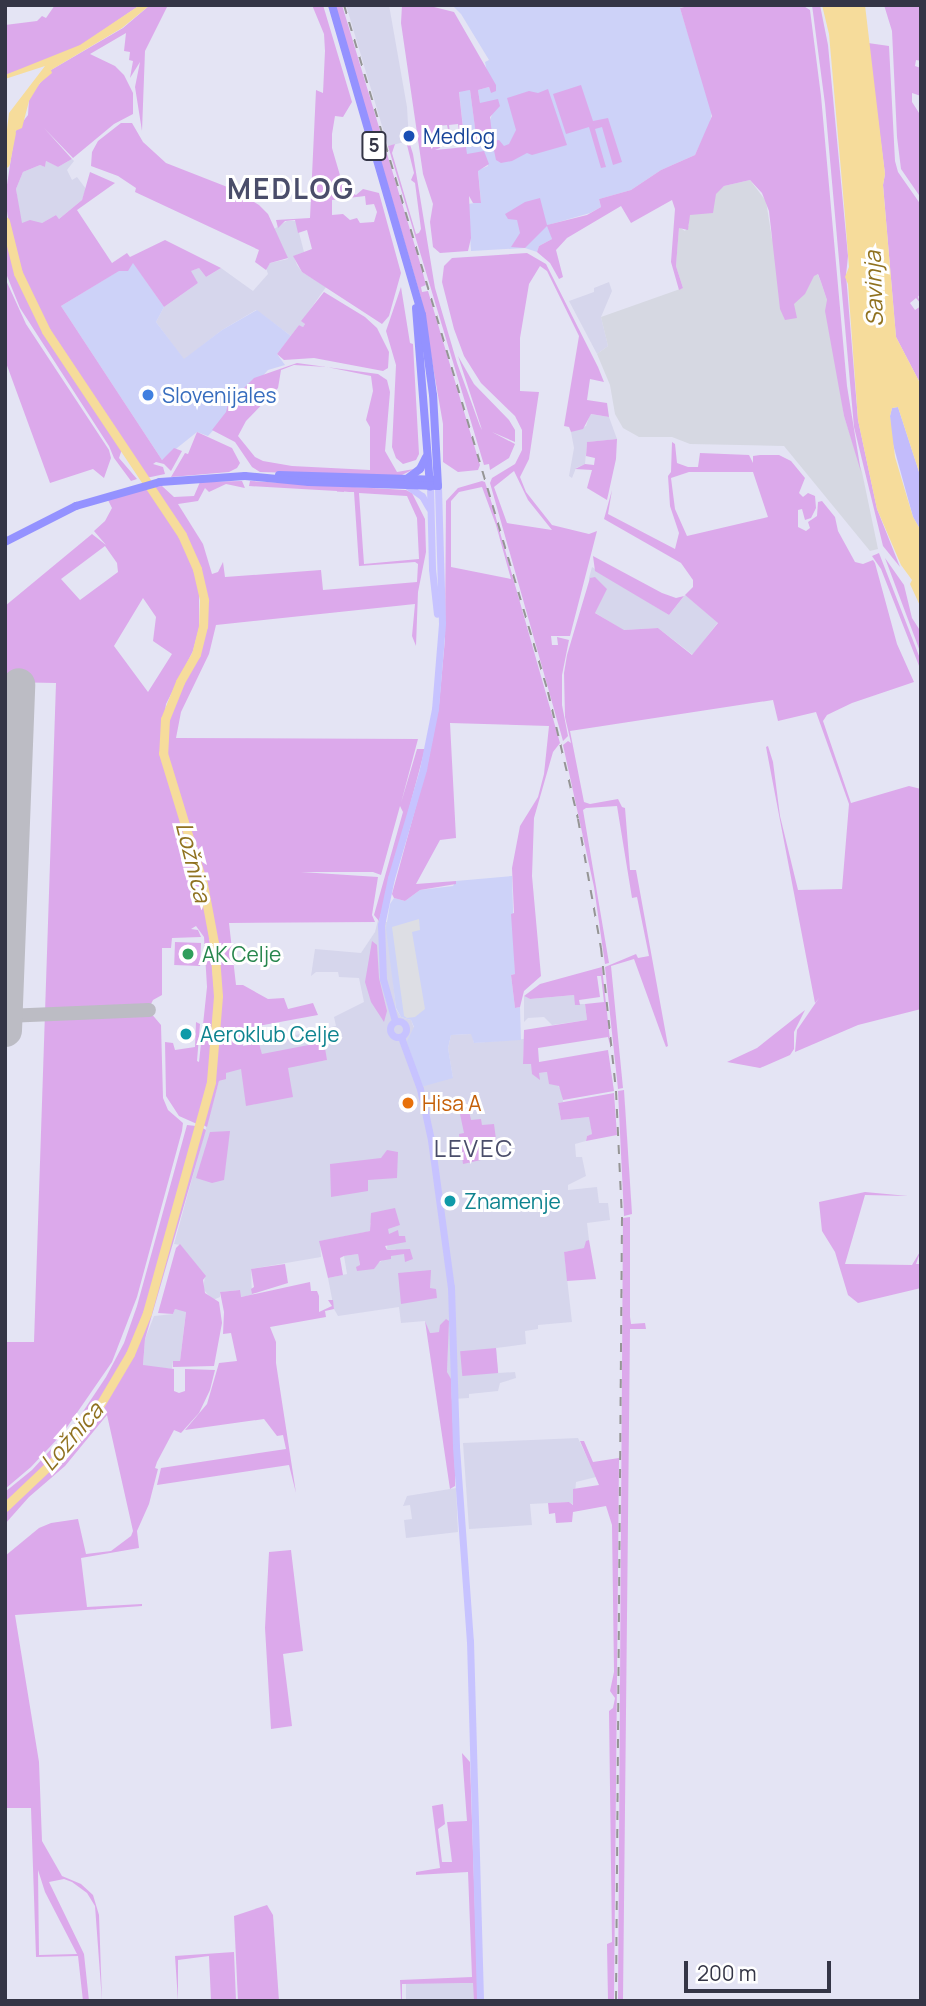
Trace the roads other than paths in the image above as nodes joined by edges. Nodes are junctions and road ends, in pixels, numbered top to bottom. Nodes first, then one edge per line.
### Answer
1 (332, 5) edge
2 (415, 288) junction
3 (428, 451) junction
4 (405, 482) junction
5 (434, 483) junction
6 (430, 513) junction
7 (5, 542) edge
8 (440, 643) junction
9 (395, 1021) junction
10 (401, 1037) junction
11 (480, 2001) edge

1 - 2 main road, 5
2 - 3 main road, 5
2 - 5 main road, 5
3 - 4 main road
3 - 5 main road, 5
4 - 5 main road
4 - 6 main road
4 - 7 main road
5 - 6 main road
5 - 8 main road
6 - 8 main road
8 - 9 main road
9 - 10 main road
9 - 10 main road
10 - 11 main road

